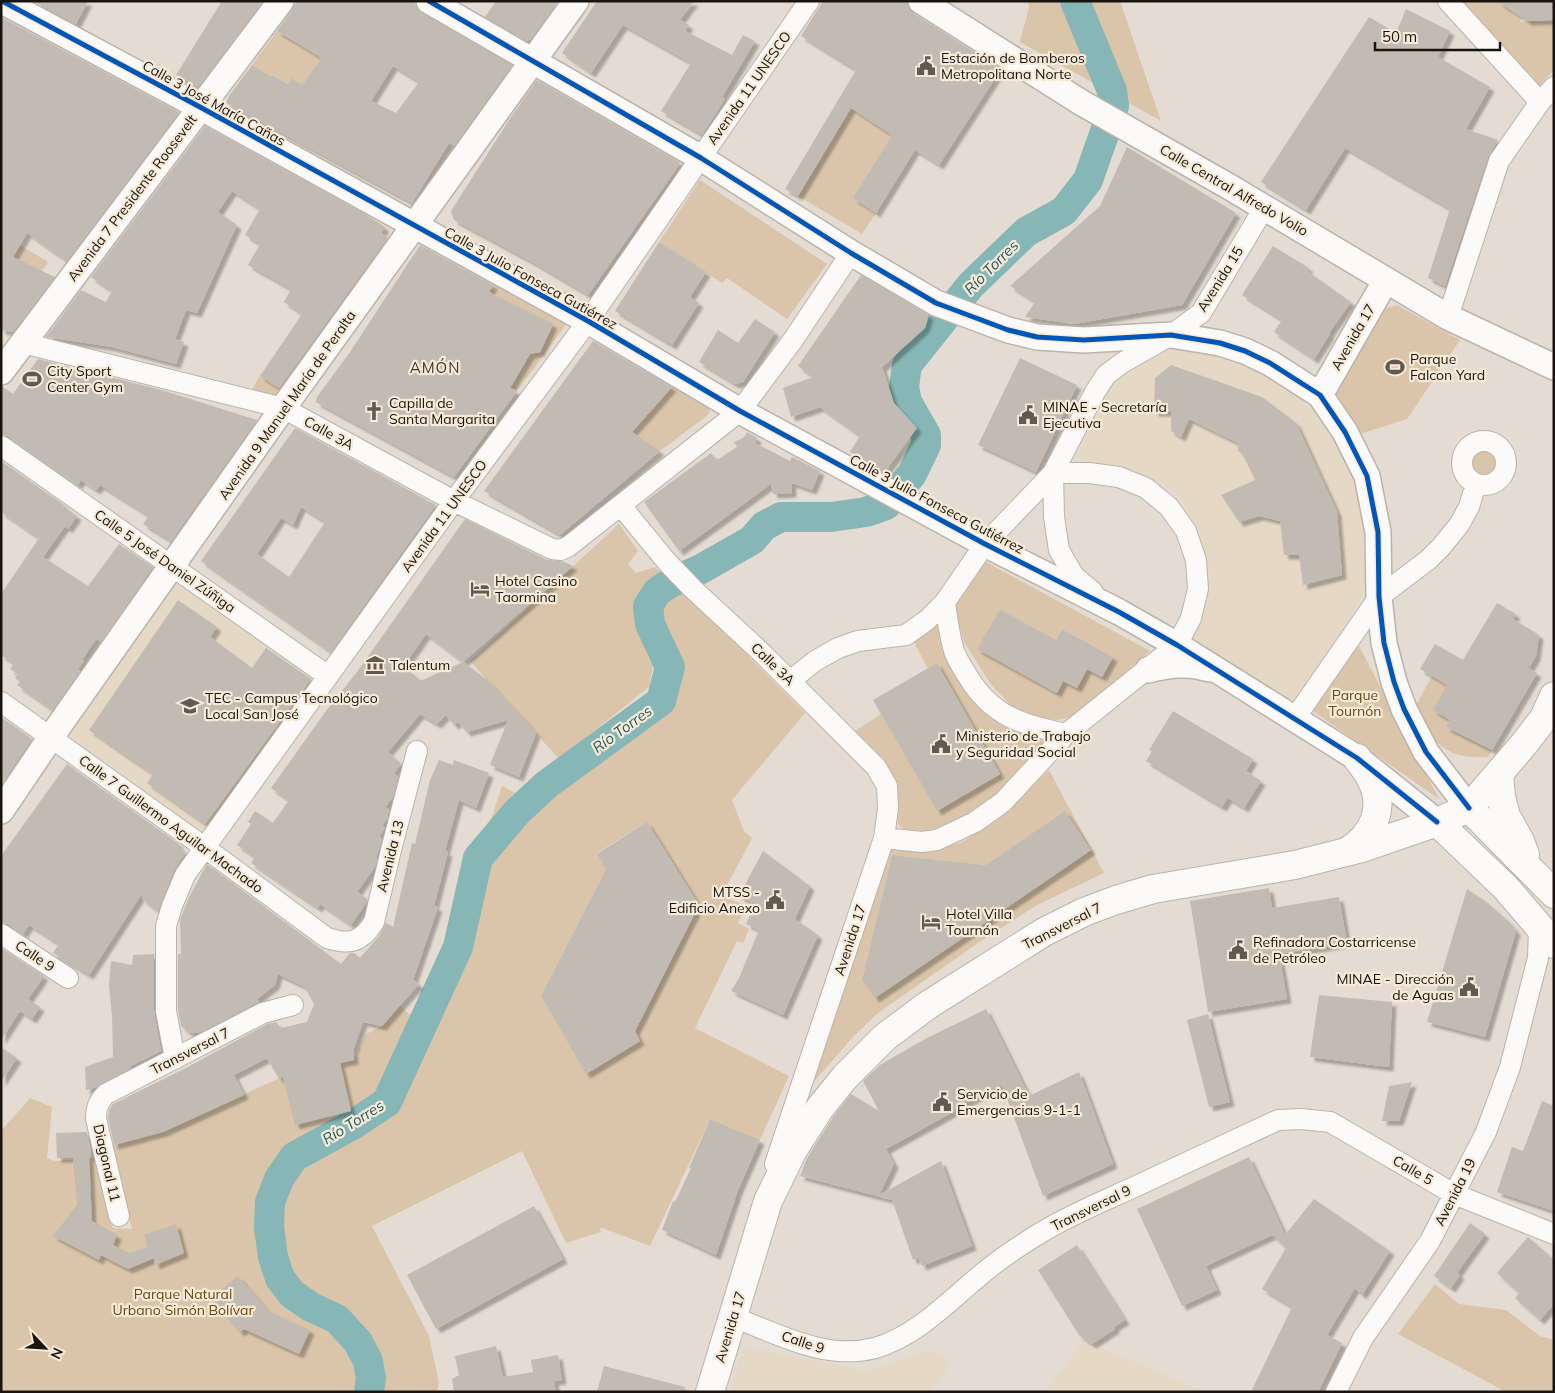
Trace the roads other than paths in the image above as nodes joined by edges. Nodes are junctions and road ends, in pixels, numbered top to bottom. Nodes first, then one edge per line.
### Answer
1 (2, 1) edge
2 (280, 1) edge
3 (429, 1) edge
4 (576, 1) edge
5 (809, 1) edge
6 (921, 1) edge
7 (1448, 1) edge
8 (532, 61) junction
9 (1554, 86) edge
10 (1540, 102) junction
11 (200, 107) junction
12 (701, 158) junction
13 (1264, 208) junction
14 (414, 226) junction
15 (852, 253) junction
16 (1386, 280) junction
17 (1448, 317) junction
18 (588, 321) junction
19 (1171, 335) junction
20 (24, 343) junction
21 (1554, 366) edge
22 (1, 372) edge
23 (1320, 394) junction
24 (283, 408) junction
25 (740, 411) junction
26 (1, 446) edge
27 (1054, 473) junction
28 (1476, 484) dead end
29 (454, 501) junction
30 (621, 506) junction
31 (985, 544) junction
32 (172, 566) junction
33 (1379, 597) junction
34 (945, 602) junction
35 (1118, 612) junction
36 (1177, 645) junction
37 (1148, 670) junction
38 (1220, 672) junction
39 (328, 676) junction
40 (790, 681) junction
41 (1554, 696) edge
42 (1, 702) edge
43 (1295, 718) junction
44 (1066, 734) junction
45 (51, 737) junction
46 (417, 751) dead end
47 (1357, 758) junction
48 (1500, 774) junction
49 (1469, 808) junction
50 (1, 810) edge
51 (1437, 822) junction
52 (884, 838) junction
53 (204, 847) junction
54 (1347, 851) junction
55 (1529, 868) junction
56 (1554, 894) edge
57 (1, 934) edge
58 (1546, 935) edge
59 (343, 943) joint
60 (1554, 961) edge
61 (1534, 973) junction
62 (68, 978) dead end
63 (293, 1005) dead end
64 (175, 1059) junction
65 (96, 1109) joint
66 (1330, 1122) joint
67 (1454, 1194) junction
68 (768, 1201) junction
69 (120, 1216) dead end
70 (1554, 1234) edge
71 (733, 1317) junction
72 (875, 1348) joint
73 (710, 1392) edge
74 (1336, 1392) edge

1 - 11 street, Calle 3 José María Cañas
2 - 11 street, Avenida 7 Presidente Roosevelt
3 - 8 street
4 - 8 street, Avenida 9 Manuel María de Peralta
5 - 12 street, Avenida 11 UNESCO
6 - 13 street, Calle Central Alfredo Volio
7 - 10 street
8 - 12 street
8 - 14 street, Avenida 9 Manuel María de Peralta
9 - 10 street
10 - 17 street
11 - 14 street, Calle 3 José María Cañas
11 - 20 street, Avenida 7 Presidente Roosevelt
12 - 15 street
12 - 18 street, Avenida 11 UNESCO
13 - 16 street, Calle Central Alfredo Volio
13 - 19 street, Avenida 15
14 - 18 street, Calle 3 Julio Fonseca Gutiérrez
14 - 24 street, Avenida 9 Manuel María de Peralta
15 - 19 street
15 - 25 street
16 - 17 street, Calle Central Alfredo Volio
16 - 23 street, Avenida 17
17 - 21 street, Calle Central Alfredo Volio
18 - 25 street, Calle 3 Julio Fonseca Gutiérrez
18 - 29 street, Avenida 11 UNESCO
19 - 23 street
19 - 27 street, Avenida 15
20 - 22 street, Avenida 7 Presidente Roosevelt
20 - 24 street, Calle 3A
23 - 33 street
24 - 29 street, Calle 3A
24 - 32 street, Avenida 9 Manuel María de Peralta
25 - 30 street
25 - 31 street, Calle 3 Julio Fonseca Gutiérrez
26 - 32 street, Calle 5 José Daniel Zúñiga
27 - 31 street, Avenida 15
27 - 35 street, Avenida 15
27 - 36 street
28 - 33 street
29 - 30 street, Calle 3A
29 - 39 street, Avenida 11 UNESCO
30 - 40 street, Calle 3A
31 - 34 street, Avenida 15
31 - 35 street, Calle 3 Julio Fonseca Gutiérrez
32 - 39 street, Calle 5 José Daniel Zúñiga
32 - 45 street, Avenida 9 Manuel María de Peralta
33 - 43 street
33 - 49 street
34 - 40 street, Avenida 15
34 - 44 street
35 - 36 street, Calle 3 Julio Fonseca Gutiérrez
36 - 37 street
36 - 38 street, Calle 3 Julio Fonseca Gutiérrez
37 - 38 street
37 - 44 street
38 - 43 street, Calle 3 Julio Fonseca Gutiérrez
39 - 53 street, Avenida 11 UNESCO
40 - 52 street, Calle 3A
41 - 48 main road
42 - 45 street, Calle 7 Guillermo Aguilar Machado
43 - 47 street, Calle 3 Julio Fonseca Gutiérrez
44 - 52 street
45 - 50 street, Avenida 9 Manuel María de Peralta
45 - 53 street, Calle 7 Guillermo Aguilar Machado
46 - 59 street, Avenida 13
47 - 51 street, Calle 3 Julio Fonseca Gutiérrez
47 - 54 main road
48 - 49 main road, Transversal 7
48 - 55 main road
49 - 51 main road, Transversal 7
49 - 55 main road
51 - 54 main road, Transversal 7
51 - 58 main road
52 - 68 street, Avenida 17
53 - 59 street, Calle 7 Guillermo Aguilar Machado
53 - 64 street, Avenida 11 UNESCO
54 - 68 main road, Transversal 7
55 - 56 main road
57 - 62 street, Calle 9
58 - 61 street, Avenida 19
60 - 61 street
61 - 67 street, Avenida 19
63 - 64 street, Transversal 7
64 - 65 street, Transversal 7
65 - 69 street, Diagonal 11
66 - 67 street, Calle 5
66 - 72 street, Transversal 9
67 - 70 street, Calle 5
67 - 74 street, Avenida 19
68 - 71 main road, Avenida 17
71 - 72 street, Calle 9
71 - 73 main road, Avenida 17

